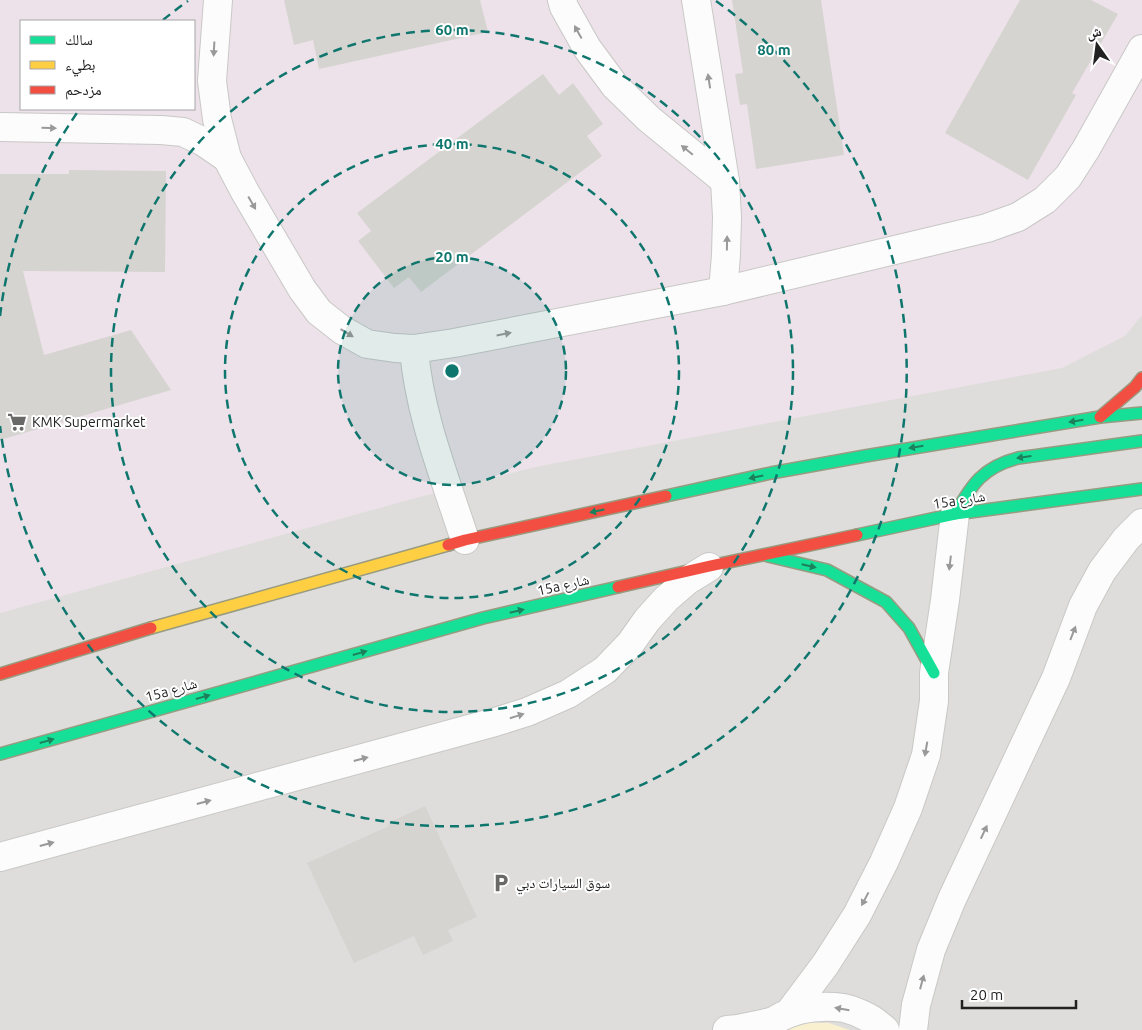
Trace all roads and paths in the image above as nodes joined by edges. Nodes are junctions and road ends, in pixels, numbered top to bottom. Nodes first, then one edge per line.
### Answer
1 (218, 0) edge
2 (562, 0) edge
3 (696, 0) edge
4 (1142, 48) edge
5 (0, 127) edge
6 (227, 158) junction
7 (725, 181) junction
8 (723, 291) junction
9 (414, 349) junction
10 (1142, 378) edge
11 (1142, 413) edge
12 (1100, 417) junction
13 (1142, 441) edge
14 (1142, 489) edge
15 (955, 514) junction
16 (1142, 523) edge
17 (465, 540) junction
18 (762, 555) junction
19 (710, 566) junction
20 (934, 673) junction
21 (0, 674) edge
22 (0, 754) edge
23 (0, 857) edge
24 (774, 1022) edge
25 (727, 1030) edge
26 (885, 1030) edge
27 (913, 1030) edge

1 -> 6 street
7 -> 2 street
7 -> 3 street
4 - 8 street
5 -> 6 street
6 -> 9 street
8 -> 7 street
9 -> 8 street
9 - 17 street
10 - 12 main road
11 - 12 main road
12 -> 17 main road
13 -> 15 main road
14 - 15 main road, 15a شارع
15 - 18 main road, 15a شارع
15 -> 20 street
27 -> 16 street
17 - 21 main road
18 - 19 main road, 15a شارع
18 -> 20 main road
22 -> 19 main road, 15a شارع
23 -> 19 street
20 -> 24 street
24 - 25 street
26 -> 24 street

